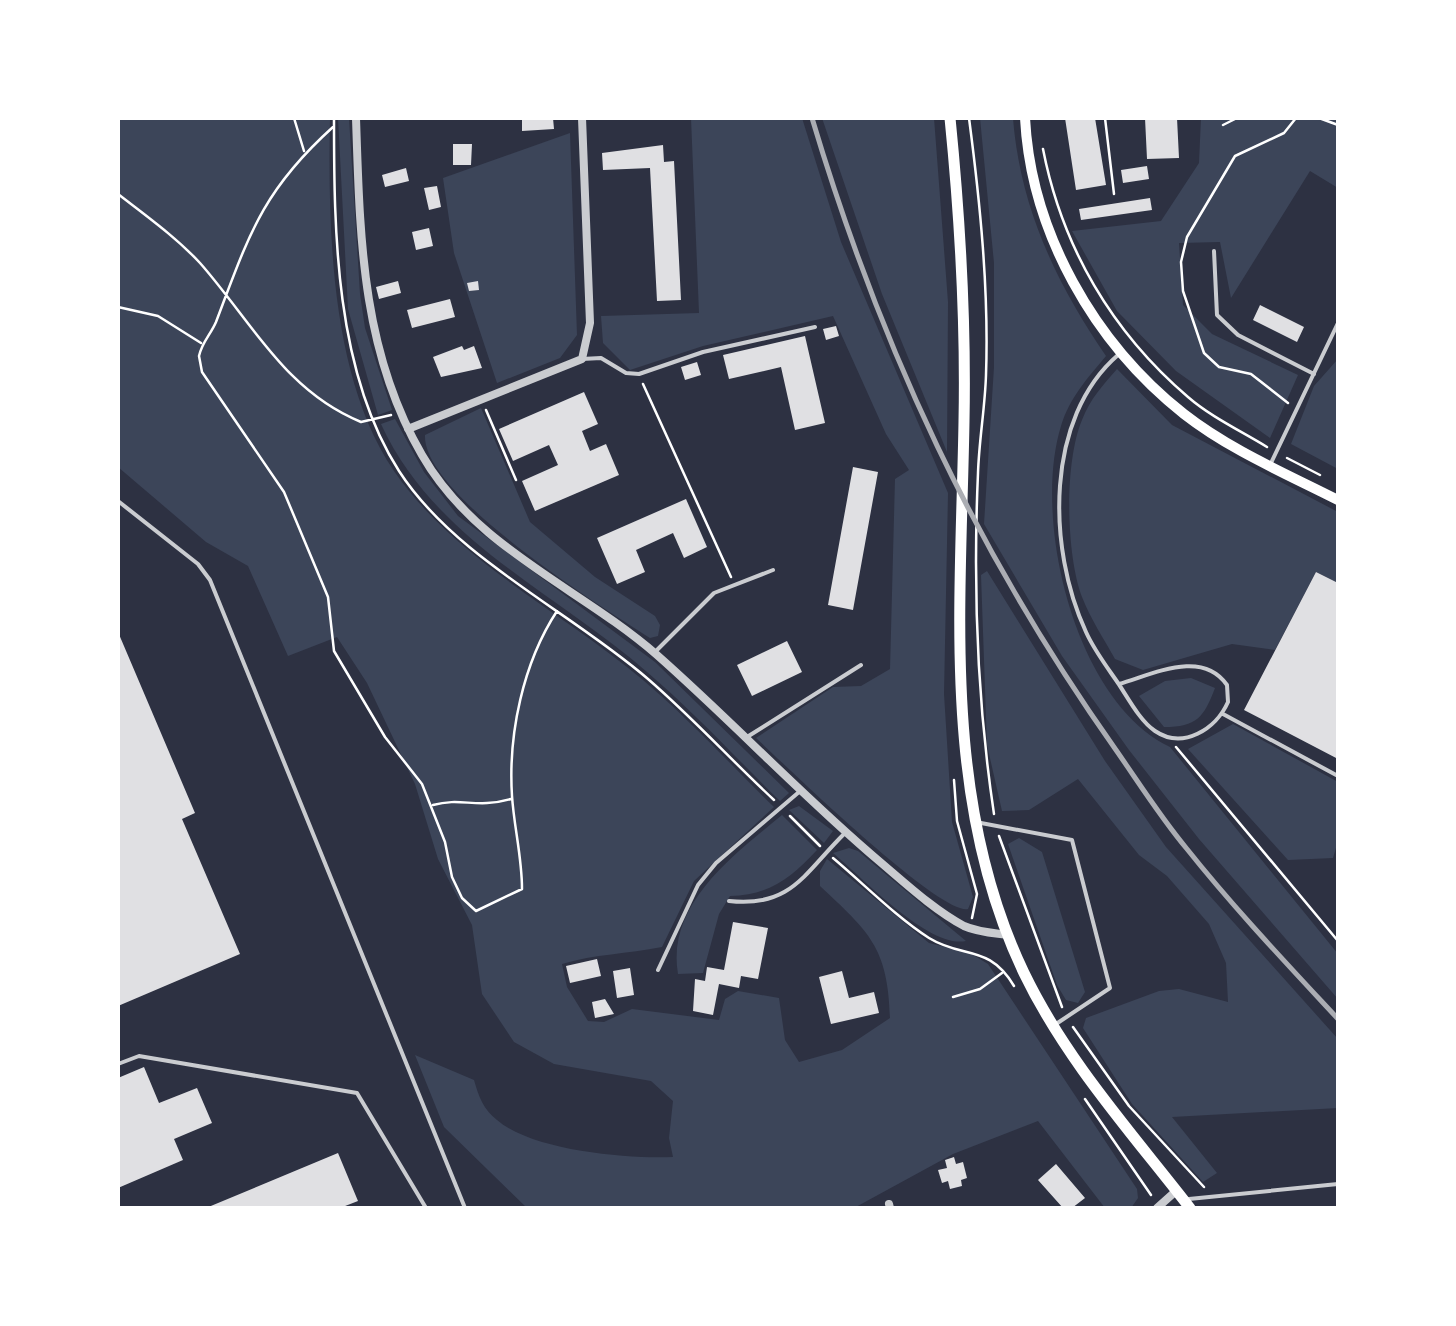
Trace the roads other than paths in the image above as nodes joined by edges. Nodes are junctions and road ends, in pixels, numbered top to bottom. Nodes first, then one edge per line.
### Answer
1 (356, 118) edge
2 (582, 118) edge
3 (950, 118) edge
4 (1025, 118) edge
5 (1214, 251) dead end
6 (1338, 322) edge
7 (815, 326) dead end
8 (1120, 353) junction
9 (582, 358) junction
10 (1314, 374) junction
11 (408, 429) junction
12 (1270, 465) junction
13 (118, 500) edge
14 (1338, 500) edge
15 (773, 570) dead end
16 (654, 653) junction
17 (862, 665) dead end
18 (1119, 684) junction
19 (1223, 714) junction
20 (744, 739) junction
21 (1338, 776) edge
22 (799, 792) junction
23 (975, 822) junction
24 (845, 832) junction
25 (729, 901) dead end
26 (1008, 935) junction
27 (658, 970) dead end
28 (1052, 1026) junction
29 (118, 1064) edge
30 (1338, 1184) edge
31 (1183, 1200) edge
32 (1159, 1207) edge
33 (426, 1208) edge
34 (465, 1208) edge

1 - 11 street
2 - 9 street
3 - 23 main road
4 - 8 main road
5 - 10 lane
6 - 10 lane
7 - 9 lane
8 - 12 main road
8 - 18 lane
9 - 11 street
10 - 12 lane
11 - 16 street
12 - 14 main road
13 - 34 lane
15 - 16 lane
16 - 20 street
17 - 20 lane
18 - 19 lane
18 - 19 lane
19 - 21 lane
20 - 22 street
22 - 24 street
22 - 27 lane
23 - 26 main road
23 - 28 lane
24 - 25 lane
24 - 26 street
26 - 28 main road
28 - 31 main road
29 - 33 lane
30 - 31 lane
31 - 32 street

